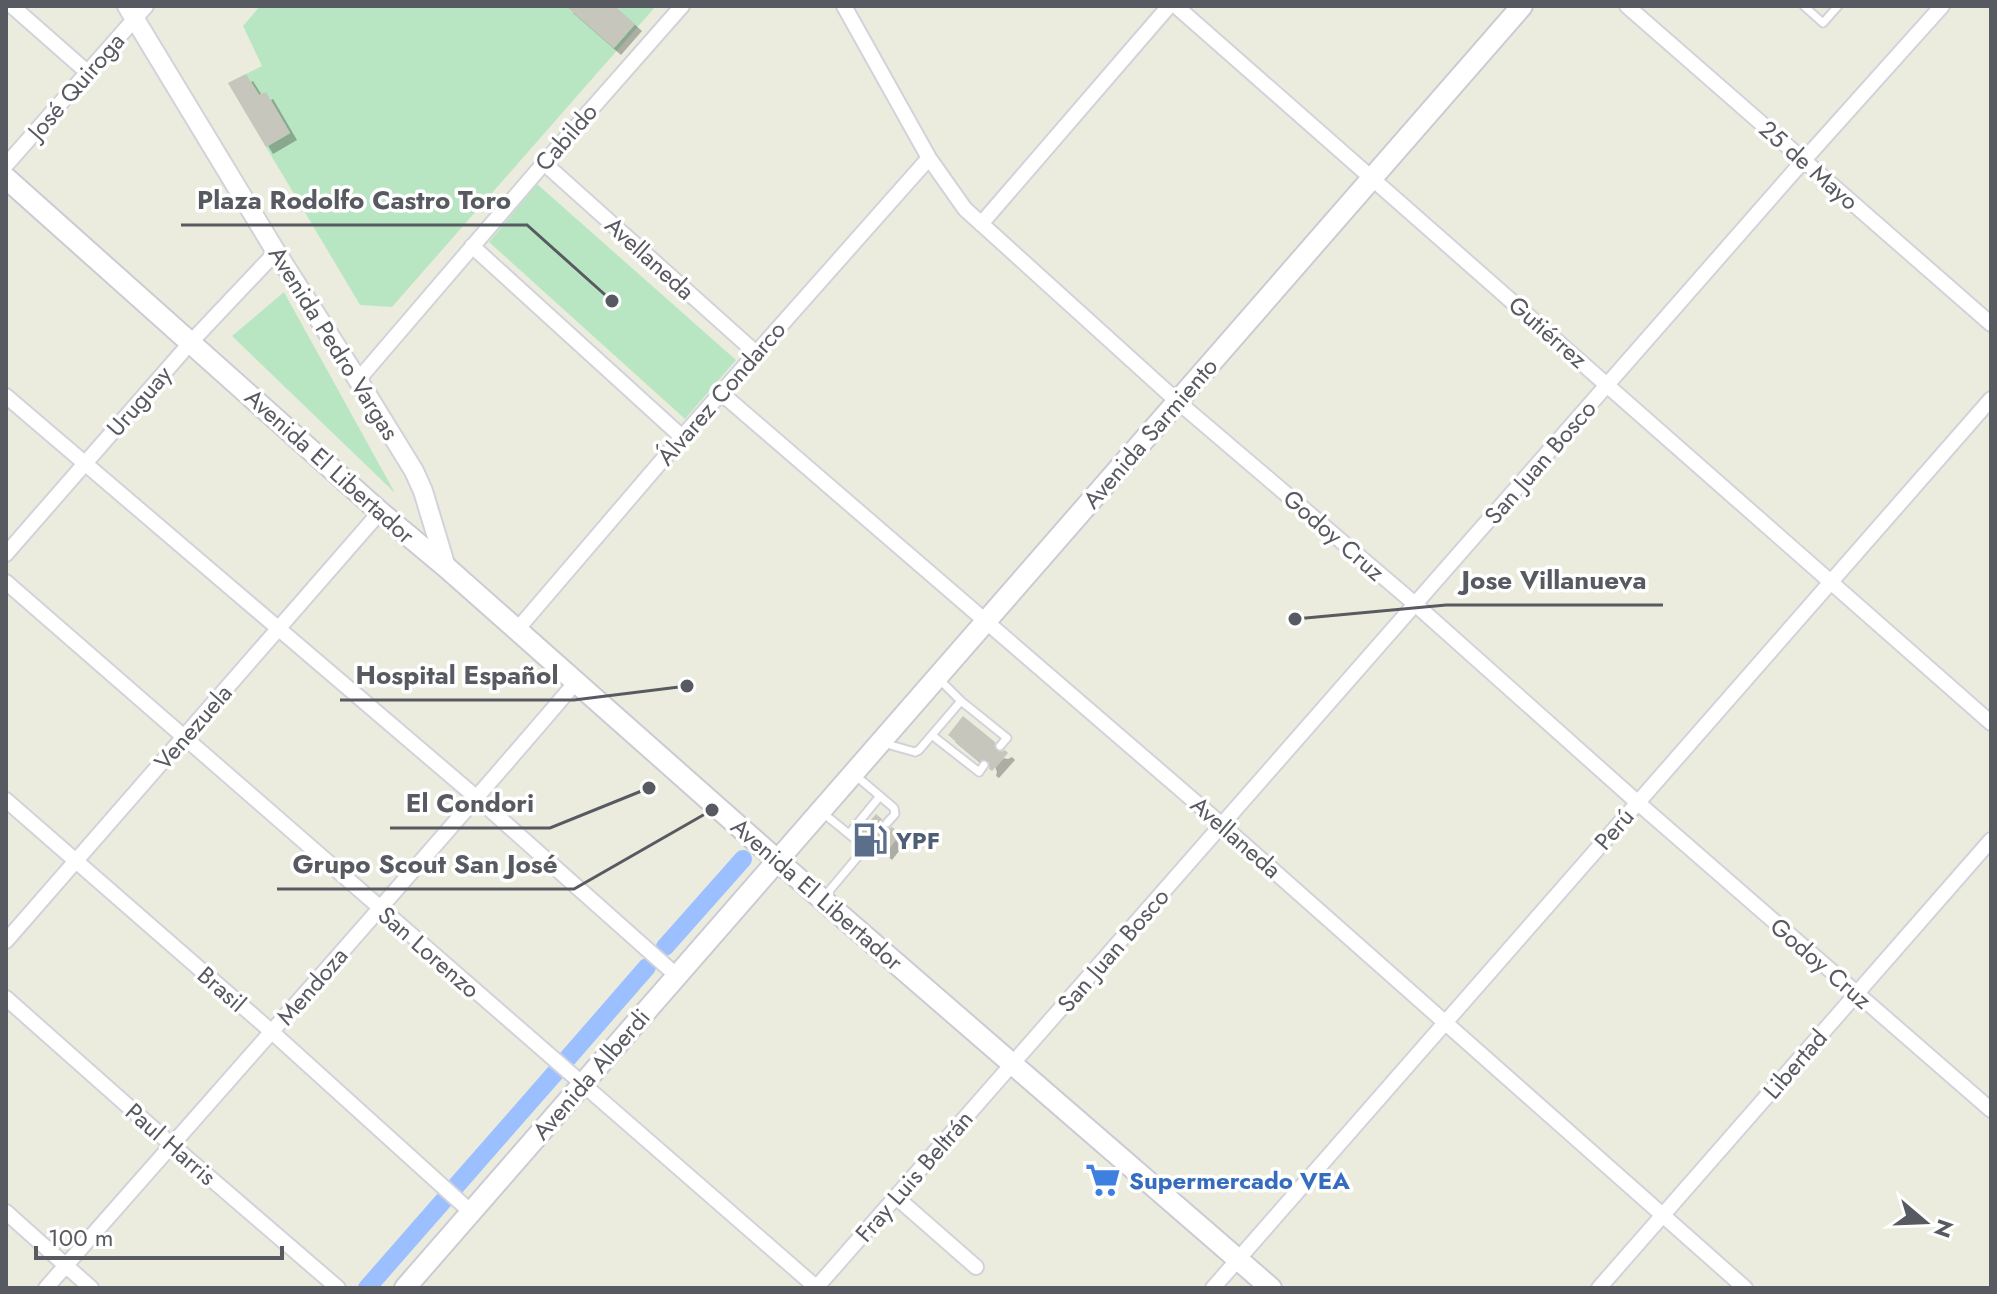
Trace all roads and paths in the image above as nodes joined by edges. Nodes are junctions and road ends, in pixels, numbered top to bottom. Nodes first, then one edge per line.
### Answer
1 (12, 6) edge
2 (682, 6) edge
3 (844, 6) edge
4 (1169, 6) edge
5 (1176, 6) edge
6 (1522, 6) edge
7 (1627, 6) edge
8 (1804, 6) edge
9 (1838, 6) edge
10 (1942, 6) edge
11 (136, 10) edge
12 (87, 72) junction
13 (929, 158) junction
14 (1804, 160) junction
15 (544, 163) junction
16 (6, 165) edge
17 (1372, 177) junction
18 (6, 178) edge
19 (981, 224) junction
20 (472, 246) junction
21 (276, 252) junction
22 (1991, 324) edge
23 (191, 342) junction
24 (756, 353) junction
25 (358, 380) junction
26 (1608, 384) junction
27 (721, 393) junction
28 (6, 396) edge
29 (1991, 399) edge
30 (1177, 401) junction
31 (682, 437) junction
32 (85, 462) junction
33 (380, 512) junction
34 (6, 554) edge
35 (446, 567) junction
36 (6, 582) edge
37 (1830, 582) junction
38 (1415, 604) junction
39 (985, 622) junction
40 (278, 630) junction
41 (516, 631) junction
42 (937, 677) junction
43 (576, 682) junction
44 (961, 701) junction
45 (980, 716) junction
46 (1991, 723) edge
47 (973, 724) dead end
48 (933, 736) junction
49 (183, 738) junction
50 (881, 743) junction
51 (957, 743) dead end
52 (1000, 746) dead end
53 (951, 750) junction
54 (984, 765) dead end
55 (853, 774) junction
56 (880, 796) junction
57 (477, 798) junction
58 (6, 800) edge
59 (1637, 802) junction
60 (821, 811) junction
61 (887, 823) dead end
62 (1222, 825) junction
63 (849, 834) junction
64 (1991, 840) edge
65 (75, 861) junction
66 (778, 861) junction
67 (822, 899) junction
68 (379, 909) junction
69 (6, 941) edge
70 (676, 975) junction
71 (1856, 994) junction
72 (6, 998) edge
73 (1445, 1022) junction
74 (272, 1032) junction
75 (1013, 1064) junction
76 (582, 1084) junction
77 (1991, 1110) edge
78 (173, 1146) junction
79 (896, 1197) junction
80 (6, 1212) edge
81 (471, 1212) junction
82 (1662, 1215) junction
83 (1238, 1260) junction
84 (66, 1266) junction
85 (976, 1267) dead end
86 (46, 1288) edge
87 (91, 1288) edge
88 (338, 1288) edge
89 (405, 1288) edge
90 (816, 1288) edge
91 (1213, 1288) edge
92 (1271, 1288) edge
93 (1599, 1288) edge
94 (1745, 1288) edge

1 - 12 street
2 - 15 street, Cabildo
3 - 13 street, Godoy Cruz
4 - 19 street
5 - 17 street, Gutiérrez
6 - 17 main road, Avenida Sarmiento
7 - 14 street, 25 de Mayo
8 - 9 lane
10 - 14 street, San Juan Bosco
11 - 12 street, José Quiroga
11 - 21 street, Avenida Pedro Vargas
12 - 16 street, José Quiroga
13 - 19 street, Godoy Cruz
13 - 24 street, Álvarez Condarco
14 - 22 street, 25 de Mayo
14 - 26 street, San Juan Bosco
15 - 20 street, Cabildo
15 - 24 street, Avellaneda
17 - 26 street, Gutiérrez
17 - 30 main road, Avenida Sarmiento
18 - 23 main road, Avenida El Libertador
19 - 30 street, Godoy Cruz
20 - 25 street, Cabildo
20 - 31 street
21 - 23 street, Uruguay
21 - 25 street, Avenida Pedro Vargas
23 - 32 street, Uruguay
23 - 33 main road, Avenida El Libertador
24 - 27 street, Álvarez Condarco
25 - 35 street, Avenida Pedro Vargas
26 - 37 street, Gutiérrez
26 - 38 street, San Juan Bosco
27 - 31 street, Álvarez Condarco
27 - 39 street, Avellaneda
28 - 32 street
29 - 37 street, Perú
30 - 38 street, Godoy Cruz
30 - 39 main road, Avenida Sarmiento
31 - 41 street, Álvarez Condarco
32 - 34 street, Uruguay
32 - 40 street
33 - 35 main road, Avenida El Libertador
33 - 40 street, Venezuela
35 - 41 main road, Avenida El Libertador
36 - 49 street, San Lorenzo
37 - 46 street, Gutiérrez
37 - 59 street, Perú
38 - 59 street, Godoy Cruz
38 - 62 street, San Juan Bosco
39 - 42 main road, Avenida Sarmiento
39 - 62 street, Avellaneda
40 - 49 street, Venezuela
40 - 57 street
41 - 43 main road, Avenida El Libertador
42 - 44 lane
42 - 50 main road, Avenida Sarmiento
43 - 57 street, Mendoza
43 - 66 main road, Avenida El Libertador
44 - 45 lane
44 - 48 lane
45 - 47 lane
45 - 52 lane
48 - 50 lane
48 - 53 lane
49 - 65 street, Venezuela
49 - 68 street, San Lorenzo
50 - 55 main road, Avenida Sarmiento
51 - 53 lane
53 - 54 lane
55 - 56 lane
55 - 60 main road, Avenida Sarmiento
56 - 61 lane
56 - 63 lane
57 - 68 street, Mendoza
57 - 70 street
58 - 65 street, Brasil
59 - 71 street, Godoy Cruz
59 - 73 street, Perú
60 - 63 lane
60 - 66 main road, Avenida Sarmiento
62 - 73 street, Avellaneda
62 - 75 street, San Juan Bosco
63 - 67 lane
64 - 71 street, Libertad
65 - 69 street, Venezuela
65 - 74 street, Brasil
66 - 67 main road, Avenida El Libertador
66 - 70 main road, Avenida Alberdi
67 - 75 main road, Avenida El Libertador
68 - 74 street, Mendoza
68 - 76 street, San Lorenzo
70 - 76 main road, Avenida Alberdi
71 - 77 street, Godoy Cruz
71 - 82 street, Libertad
72 - 78 street, Paul Harris
73 - 82 street, Avellaneda
73 - 83 street, Perú
74 - 78 street, Mendoza
74 - 81 street, Brasil
75 - 79 street, Fray Luis Beltrán
75 - 83 main road, Avenida El Libertador
76 - 81 main road, Avenida Alberdi
76 - 90 street, San Lorenzo
78 - 84 street, Mendoza
78 - 88 street, Paul Harris
79 - 85 street
79 - 90 street, Fray Luis Beltrán
80 - 84 street
81 - 89 main road, Avenida Alberdi
82 - 93 street, Libertad
82 - 94 street, Avellaneda
83 - 91 street, Perú
83 - 92 main road, Avenida El Libertador
84 - 86 street, Mendoza
84 - 87 street

